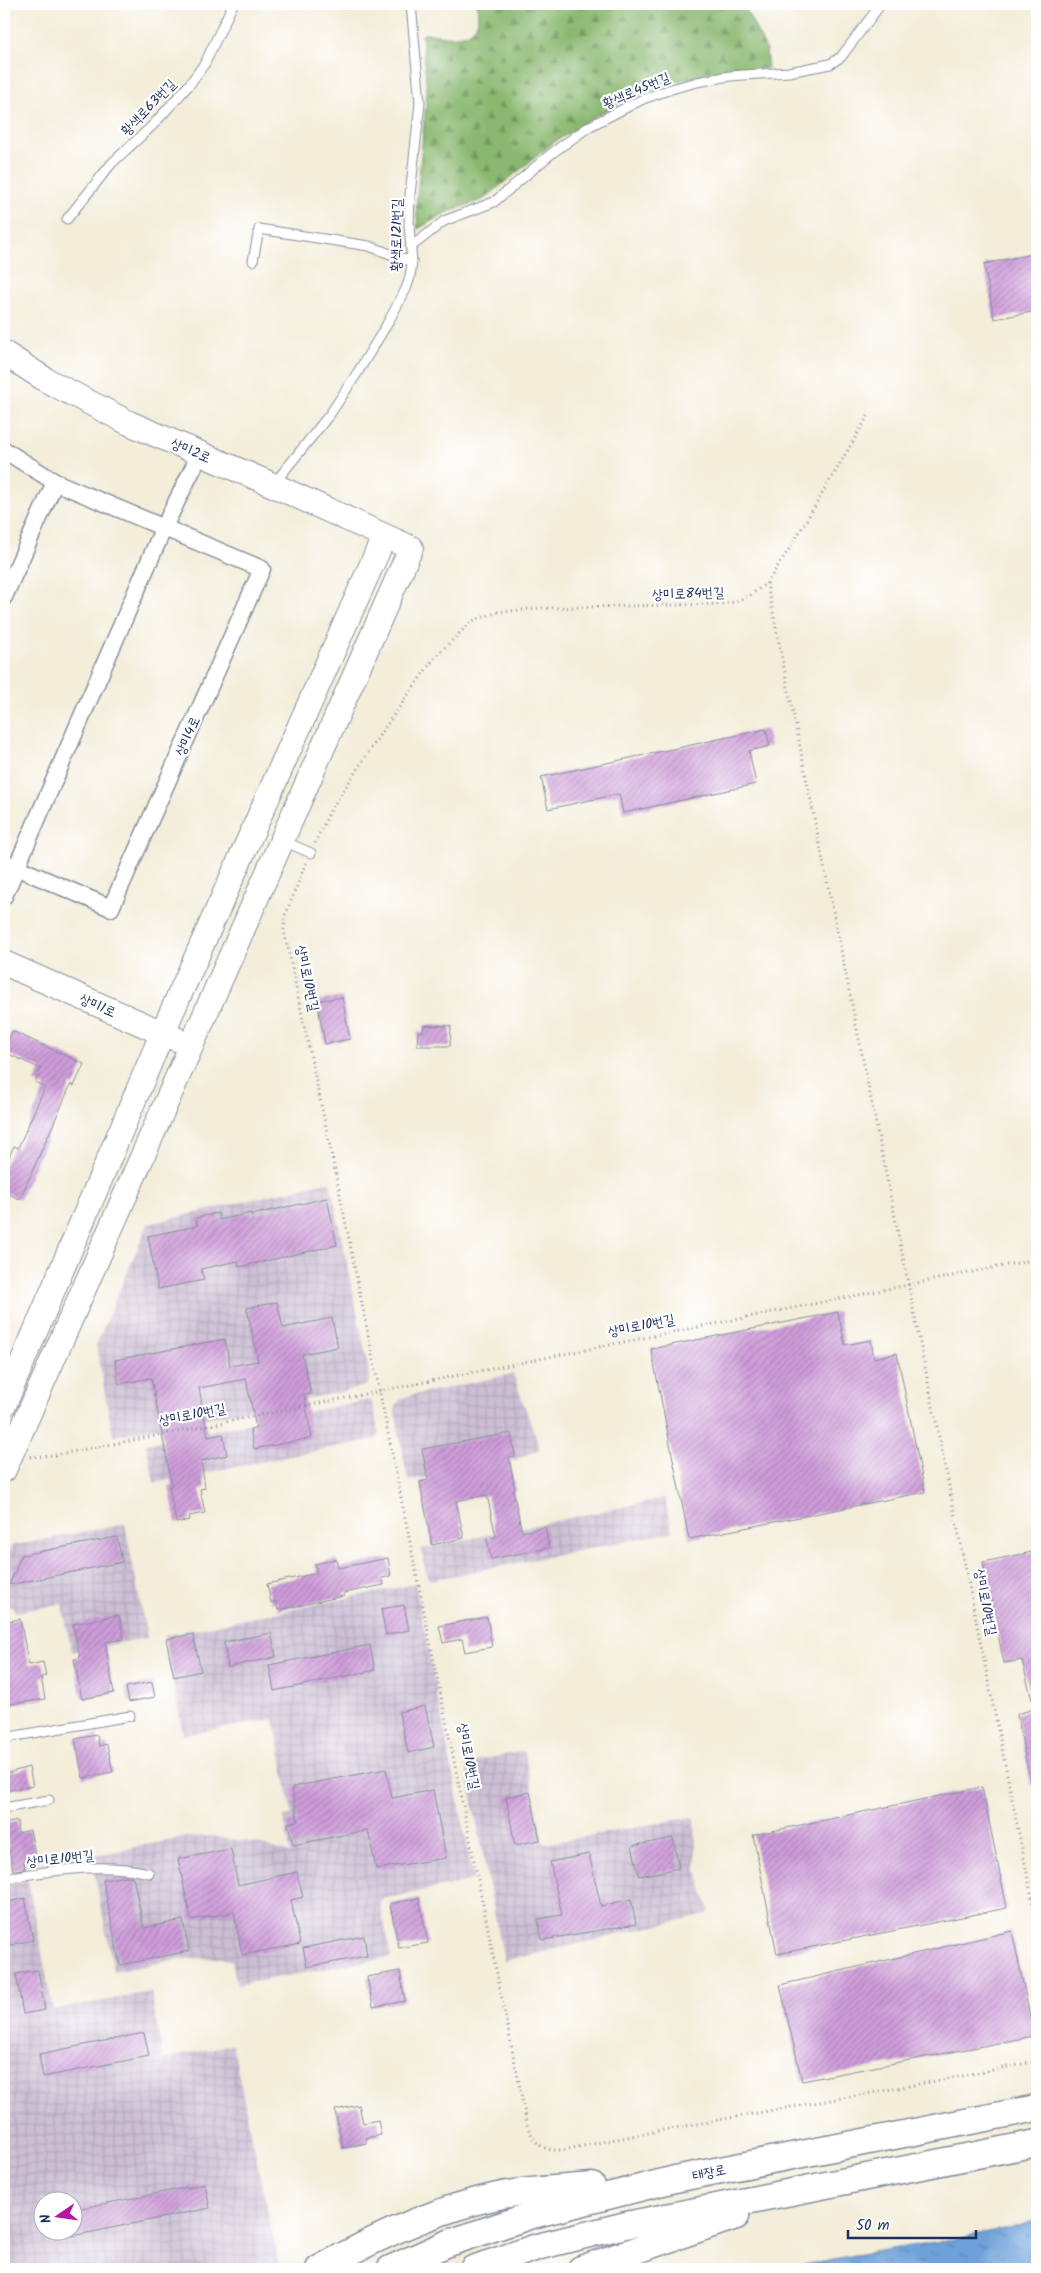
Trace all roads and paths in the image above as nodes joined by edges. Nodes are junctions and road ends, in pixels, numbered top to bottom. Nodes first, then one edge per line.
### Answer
1 (234, 4) edge
2 (411, 4) edge
3 (881, 4) edge
4 (67, 220) dead end
5 (412, 247) junction
6 (253, 261) dead end
7 (412, 262) junction
8 (4, 353) edge
9 (868, 416) dead end
10 (4, 450) edge
11 (200, 454) junction
12 (55, 482) junction
13 (272, 485) junction
14 (164, 527) junction
15 (384, 537) junction
16 (767, 583) junction
17 (4, 597) edge
18 (472, 620) joint
19 (283, 840) junction
20 (311, 853) junction
21 (10, 865) edge
22 (4, 896) edge
23 (4, 963) edge
24 (162, 1034) junction
25 (192, 1045) junction
26 (1037, 1259) edge
27 (908, 1286) junction
28 (379, 1390) junction
29 (4, 1405) edge
30 (7, 1462) edge
31 (130, 1716) dead end
32 (4, 1738) edge
33 (49, 1800) dead end
34 (4, 1808) edge
35 (149, 1872) dead end
36 (4, 1878) edge
37 (1037, 1923) edge
38 (1037, 2061) edge
39 (1037, 2108) edge
40 (1037, 2143) edge
41 (675, 2179) junction
42 (826, 2185) junction
43 (318, 2269) edge
44 (390, 2269) edge
45 (473, 2269) edge
46 (581, 2269) edge

1 - 4 lane, 황색로63번길
2 - 5 lane, 황색로121번길
3 - 5 lane, 황색로45번길
5 - 7 lane, 황색로121번길
6 - 7 lane
7 - 13 lane, 황색로121번길
8 - 11 street, 상미2로
9 - 16 path, 상미로84번길
10 - 12 street, 상미4로
11 - 13 street, 상미2로
11 - 14 street
12 - 14 street, 상미4로
12 - 17 street
13 - 15 street, 상미2로
14 - 21 street
14 - 21 street, 상미4로
15 - 19 street, 상미2로
15 - 24 street
16 - 18 path, 상미로84번길
16 - 27 path
18 - 20 path, 상미로10번길
19 - 20 lane
19 - 25 street
20 - 28 path, 상미로10번길
21 - 22 street
23 - 24 street, 상미1로
24 - 25 street, 상미1로
24 - 29 street
25 - 30 street
26 - 27 path, 상미로10번길
27 - 28 path, 상미로10번길
27 - 37 path, 상미로10번길
28 - 30 path, 상미로10번길
28 - 38 path, 상미로10번길
31 - 32 lane
33 - 34 lane
35 - 36 lane, 상미로10번길
39 - 41 main road, 태장로
40 - 42 main road
41 - 43 main road
41 - 44 main road, 태장로
42 - 45 main road
42 - 46 main road

